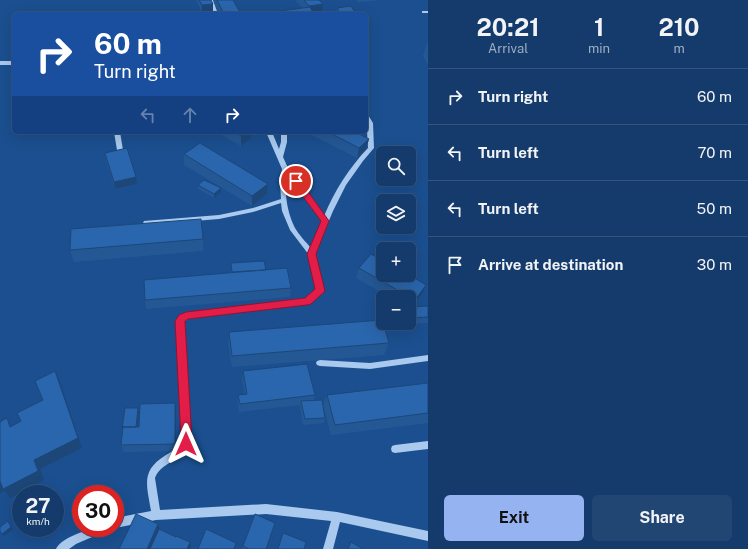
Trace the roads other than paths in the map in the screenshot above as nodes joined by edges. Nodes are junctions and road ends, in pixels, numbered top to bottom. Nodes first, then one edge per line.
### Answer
1 (211, 0) edge
2 (215, 12) edge
3 (0, 63) edge
4 (12, 63) edge
5 (368, 120) edge
6 (117, 134) edge
7 (270, 134) edge
8 (284, 134) edge
9 (120, 150) edge
10 (280, 157) junction
11 (285, 169) junction
12 (285, 200) junction
13 (325, 221) junction
14 (146, 224) edge
15 (312, 254) junction
16 (428, 358) edge
17 (320, 363) dead end
18 (428, 445) edge
19 (395, 449) dead end
20 (156, 514) junction
21 (337, 517) junction
22 (124, 521) edge
23 (428, 536) edge
24 (82, 537) edge
25 (61, 549) edge
26 (328, 549) edge

1 - 2 street
3 - 4 street
5 - 13 street
6 - 9 street
7 - 10 street
8 - 10 street
10 - 11 street
11 - 12 street
11 - 13 street
12 - 14 street
12 - 15 street
13 - 15 street
15 - 20 street
16 - 17 street
18 - 19 street
20 - 21 street
20 - 22 street
21 - 23 street
21 - 26 street
24 - 25 street

